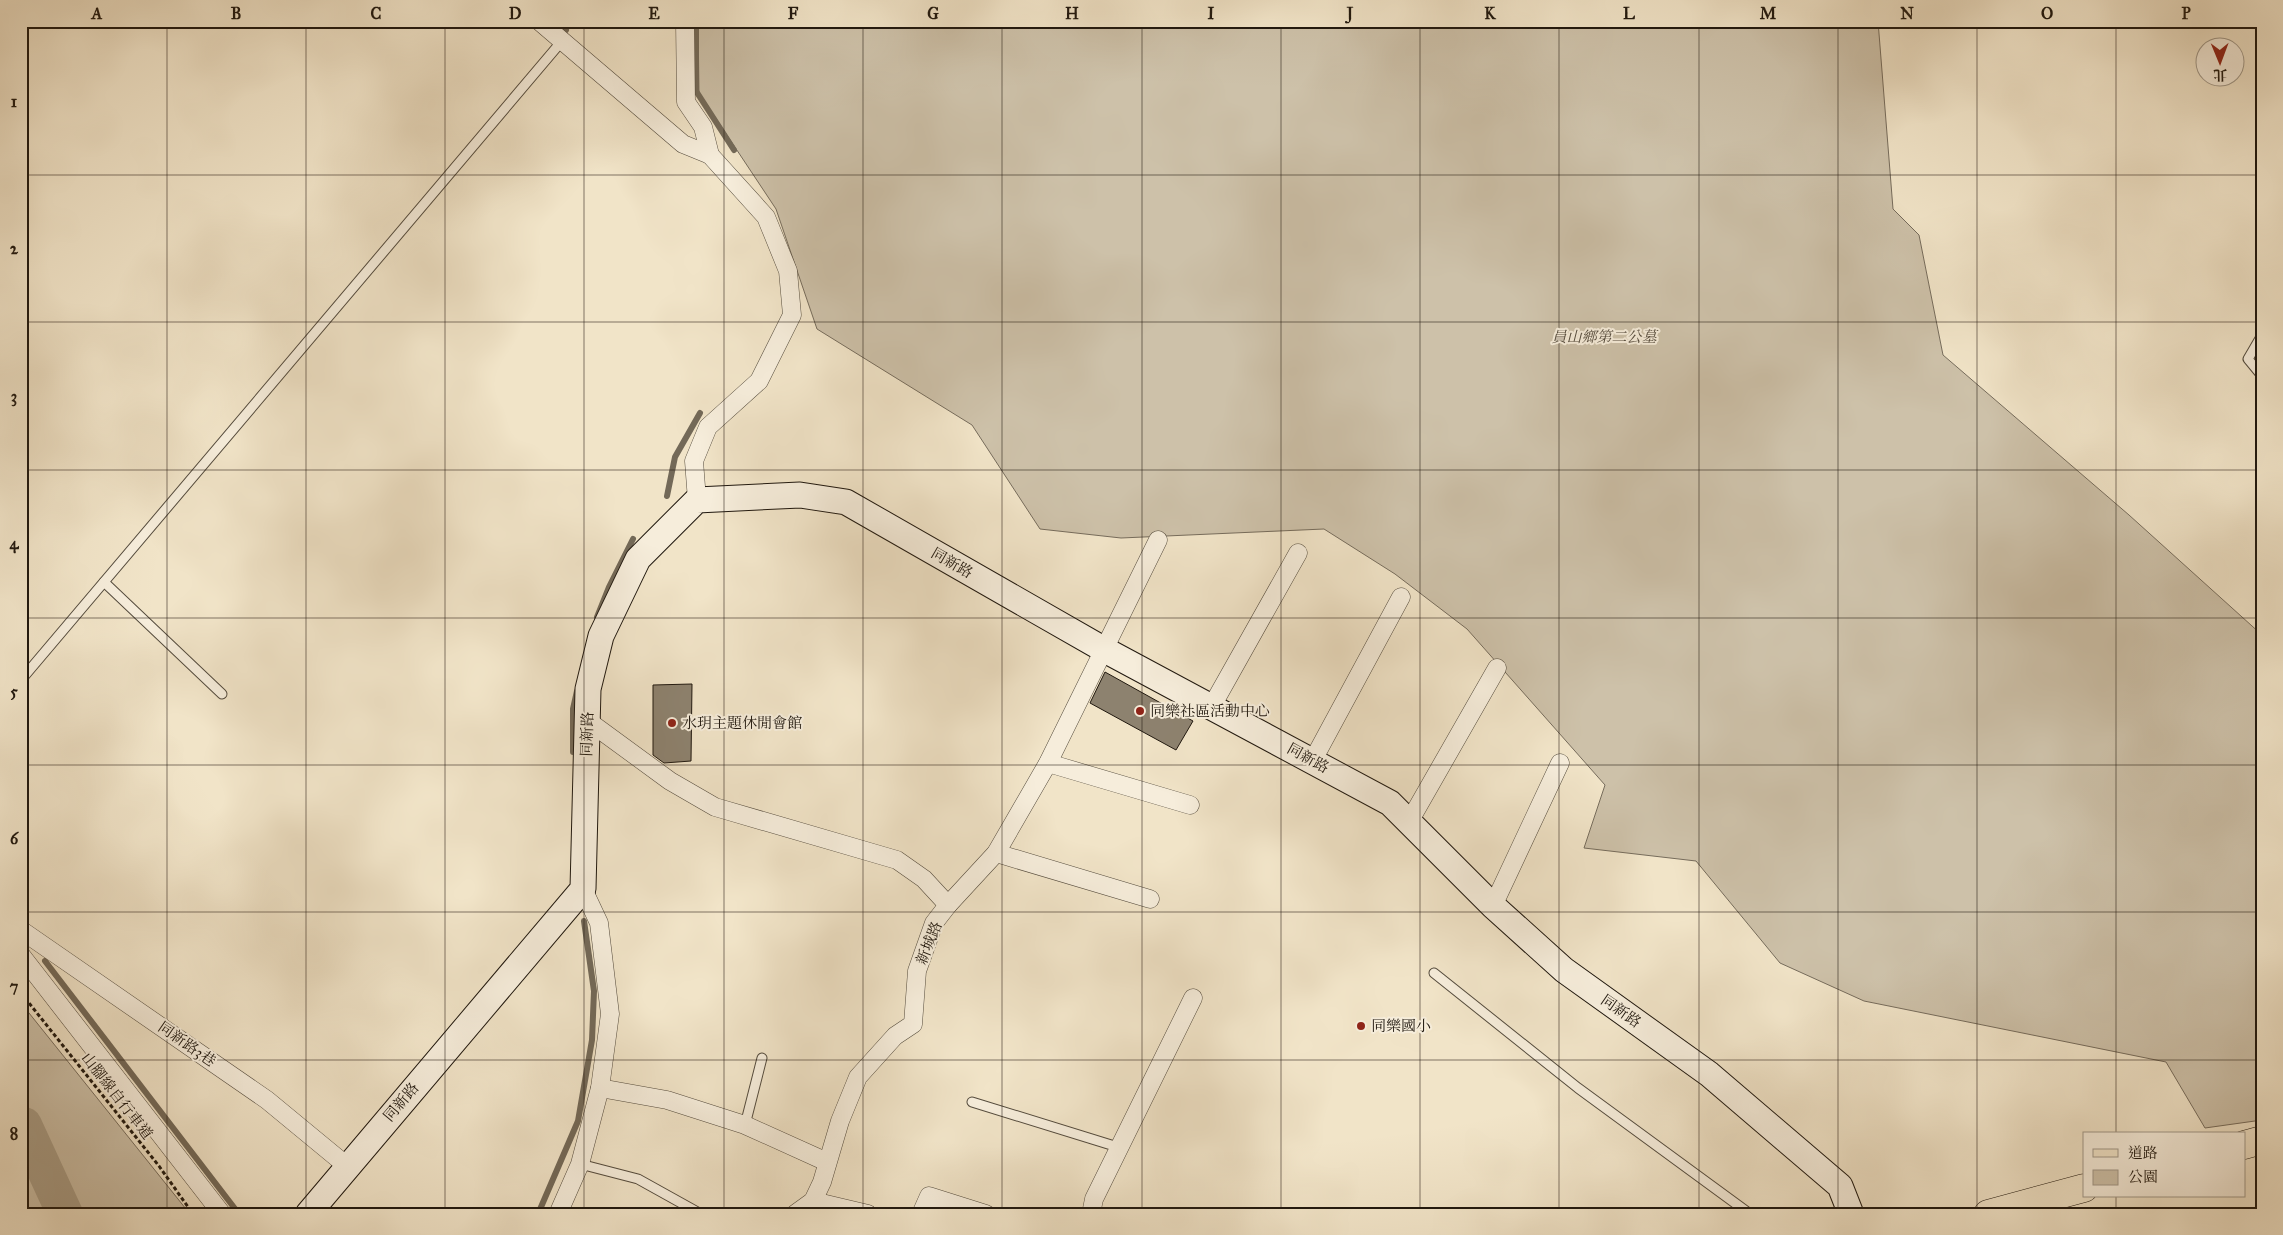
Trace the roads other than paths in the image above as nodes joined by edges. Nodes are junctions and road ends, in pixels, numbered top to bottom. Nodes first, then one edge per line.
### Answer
1 (539, 21) edge
2 (685, 21) edge
3 (562, 41) junction
4 (710, 156) junction
5 (2262, 336) edge
6 (2262, 376) edge
7 (697, 500) junction
8 (1158, 540) dead end
9 (1298, 552) dead end
10 (104, 582) junction
11 (1401, 597) dead end
12 (1103, 649) junction
13 (1497, 668) dead end
14 (21, 680) edge
15 (222, 694) dead end
16 (1212, 706) junction
17 (588, 722) junction
18 (1313, 760) junction
19 (1560, 762) dead end
20 (1048, 763) junction
21 (1190, 804) dead end
22 (1409, 822) junction
23 (996, 854) junction
24 (583, 888) junction
25 (1150, 899) dead end
26 (948, 905) junction
27 (1493, 906) junction
28 (21, 930) edge
29 (21, 955) edge
30 (1434, 973) dead end
31 (1193, 998) dead end
32 (762, 1058) dead end
33 (600, 1088) junction
34 (972, 1102) dead end
35 (745, 1125) junction
36 (2262, 1140) edge
37 (2246, 1144) edge
38 (1121, 1148) junction
39 (827, 1162) junction
40 (580, 1164) junction
41 (347, 1166) junction
42 (2083, 1188) edge
43 (813, 1201) junction
44 (222, 1214) edge
45 (308, 1214) edge
46 (558, 1214) edge
47 (701, 1214) edge
48 (796, 1214) edge
49 (868, 1214) edge
50 (921, 1214) edge
51 (986, 1214) edge
52 (1091, 1214) edge
53 (1750, 1214) edge
54 (1851, 1214) edge
55 (1988, 1214) edge

1 - 3 street
2 - 4 street
3 - 4 street
3 - 10 lane
4 - 7 street
5 - 6 lane
7 - 12 street, 同新路
7 - 17 street, 同新路
8 - 12 street, 新城路
9 - 16 street
10 - 14 lane
10 - 15 lane
11 - 18 street
12 - 16 street, 同新路
12 - 20 street, 新城路
13 - 22 street
16 - 18 street, 同新路
17 - 24 street, 同新路
17 - 26 street
18 - 22 street, 同新路
19 - 27 street
20 - 21 street
20 - 23 street, 新城路
22 - 27 street, 同新路
23 - 25 street
23 - 26 street, 新城路
24 - 33 street
24 - 41 street, 同新路
26 - 39 street, 新城路
27 - 54 street, 同新路
28 - 41 street, 同新路3巷
29 - 44 street
30 - 53 lane
31 - 38 street
32 - 35 lane
33 - 35 street
33 - 40 street
34 - 38 lane
35 - 39 street
36 - 37 main road
38 - 52 street
39 - 43 street, 新城路
40 - 46 street
40 - 47 lane
41 - 45 street, 同新路
42 - 55 main road
43 - 48 street, 新城路
43 - 49 street
50 - 51 street

